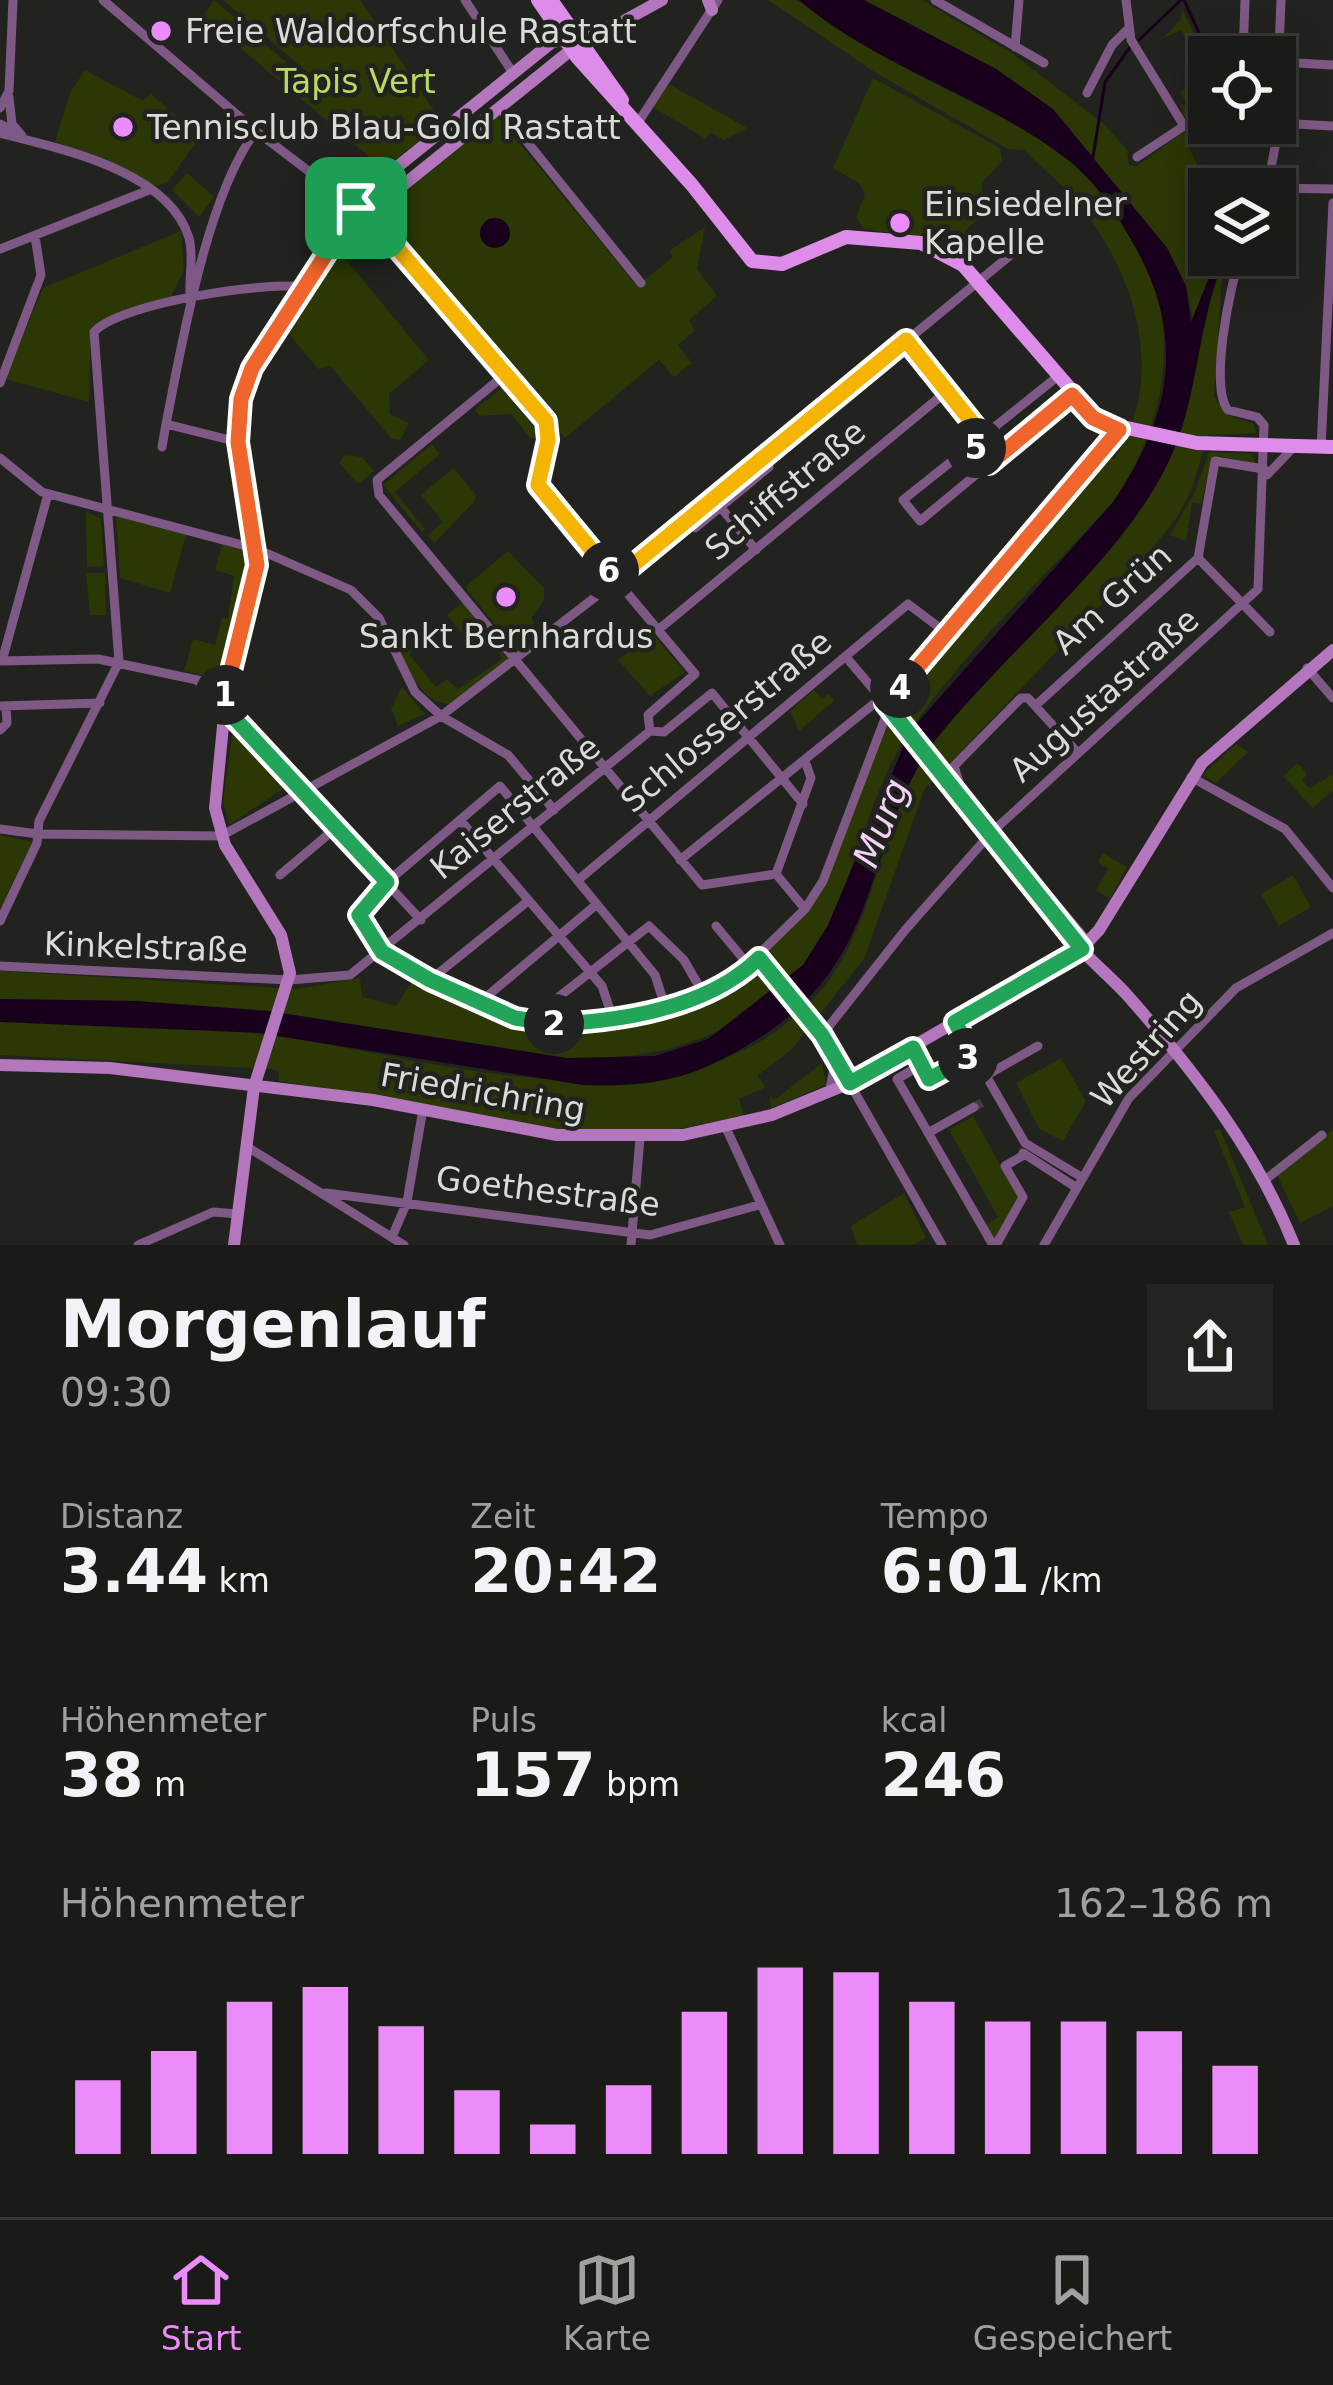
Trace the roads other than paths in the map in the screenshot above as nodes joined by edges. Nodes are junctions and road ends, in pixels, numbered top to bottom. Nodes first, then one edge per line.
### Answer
1 (13, 0) edge
2 (103, 0) edge
3 (465, 0) edge
4 (538, 0) edge
5 (551, 0) edge
6 (662, 0) edge
7 (935, 0) edge
8 (1018, 0) edge
9 (1126, 0) edge
10 (1245, 0) edge
11 (1281, 0) edge
12 (713, 3) edge
13 (605, 31) junction
14 (1244, 36) edge
15 (1279, 36) edge
16 (1132, 39) junction
17 (573, 42) junction
18 (1015, 46) junction
19 (1044, 63) dead end
20 (597, 64) junction
21 (1333, 64) edge
22 (1296, 65) edge
23 (515, 71) junction
24 (528, 84) junction
25 (9, 92) junction
26 (1087, 94) dead end
27 (499, 107) junction
28 (0, 108) edge
29 (462, 114) junction
30 (636, 122) junction
31 (1296, 122) edge
32 (1184, 126) junction
33 (1188, 126) edge
34 (1333, 126) edge
35 (472, 128) junction
36 (0, 129) edge
37 (256, 131) junction
38 (20, 135) junction
39 (1137, 157) dead end
40 (1296, 188) edge
41 (1333, 189) edge
42 (149, 190) junction
43 (1333, 203) edge
44 (361, 211) junction
45 (35, 236) junction
46 (1030, 238) dead end
47 (0, 249) edge
48 (1235, 276) edge
49 (977, 282) junction
50 (641, 283) dead end
51 (1331, 291) edge
52 (302, 293) junction
53 (191, 298) junction
54 (906, 340) junction
55 (507, 373) junction
56 (1057, 376) junction
57 (0, 382) edge
58 (947, 391) junction
59 (1072, 395) junction
60 (166, 424) junction
61 (1123, 432) junction
62 (983, 436) junction
63 (238, 442) junction
64 (973, 444) junction
65 (162, 447) dead end
66 (1265, 448) junction
67 (1327, 448) edge
68 (1292, 449) junction
69 (0, 458) edge
70 (989, 464) junction
71 (769, 466) dead end
72 (1264, 474) junction
73 (49, 494) junction
74 (717, 502) junction
75 (107, 507) junction
76 (694, 528) dead end
77 (257, 549) junction
78 (756, 550) junction
79 (1198, 558) junction
80 (616, 579) junction
81 (1243, 605) junction
82 (658, 630) junction
83 (1270, 632) dead end
84 (948, 634) junction
85 (1333, 650) edge
86 (846, 657) junction
87 (516, 660) junction
88 (1, 661) edge
89 (119, 662) junction
90 (1307, 668) junction
91 (228, 675) junction
92 (201, 681) junction
93 (1333, 698) edge
94 (100, 703) junction
95 (3, 706) edge
96 (1035, 706) junction
97 (224, 707) junction
98 (889, 708) junction
99 (441, 716) junction
100 (0, 730) edge
101 (650, 731) junction
102 (749, 737) junction
103 (1077, 752) junction
104 (806, 760) junction
105 (605, 769) junction
106 (1191, 777) junction
107 (782, 779) junction
108 (301, 789) junction
109 (803, 804) junction
110 (554, 810) junction
111 (460, 820) junction
112 (648, 822) junction
113 (338, 827) junction
114 (533, 827) junction
115 (0, 829) edge
116 (992, 832) junction
117 (38, 834) junction
118 (221, 836) junction
119 (493, 860) junction
120 (680, 860) junction
121 (776, 874) junction
122 (280, 875) dead end
123 (578, 880) junction
124 (387, 882) junction
125 (1333, 888) edge
126 (528, 902) junction
127 (597, 904) junction
128 (805, 909) junction
129 (421, 920) junction
130 (0, 921) edge
131 (716, 926) dead end
132 (1333, 933) edge
133 (559, 937) junction
134 (628, 942) junction
135 (1085, 946) junction
136 (382, 952) junction
137 (755, 962) junction
138 (0, 966) edge
139 (590, 972) junction
140 (430, 980) junction
141 (288, 986) junction
142 (704, 995) junction
143 (479, 1003) junction
144 (665, 1006) junction
145 (613, 1019) junction
146 (528, 1021) junction
147 (955, 1022) junction
148 (822, 1035) junction
149 (1037, 1046) dead end
150 (913, 1048) junction
151 (1178, 1054) junction
152 (973, 1055) junction
153 (836, 1059) junction
154 (0, 1065) edge
155 (921, 1065) junction
156 (985, 1076) junction
157 (850, 1083) junction
158 (254, 1087) junction
159 (992, 1089) junction
160 (829, 1093) junction
161 (424, 1109) junction
162 (726, 1127) junction
163 (928, 1133) junction
164 (1322, 1135) dead end
165 (640, 1138) junction
166 (245, 1146) junction
167 (1025, 1150) junction
168 (1083, 1178) junction
169 (1264, 1180) junction
170 (1077, 1189) junction
171 (326, 1192) junction
172 (407, 1202) junction
173 (759, 1205) junction
174 (238, 1214) junction
175 (392, 1238) junction
176 (631, 1239) edge
177 (940, 1242) edge
178 (138, 1245) edge
179 (234, 1245) edge
180 (404, 1245) edge
181 (780, 1245) edge
182 (926, 1245) edge
183 (995, 1245) edge
184 (1044, 1245) edge
185 (1294, 1245) edge

1 - 25 street
2 - 37 street
3 - 23 street
4 - 17 main road
5 - 17 main road
6 - 13 street
7 - 18 street
8 - 18 street
9 - 16 street
10 - 14 street
11 - 15 street
12 - 30 street
13 - 17 street
13 - 20 street
16 - 26 street
16 - 32 street
17 - 20 main road
17 - 23 street
17 - 24 street
17 - 30 main road
18 - 19 street
20 - 30 main road
21 - 22 street
23 - 24 street
23 - 29 street
24 - 27 street
25 - 28 street
25 - 38 street
27 - 35 street
27 - 50 street
29 - 35 street
29 - 44 street
30 - 49 main road
31 - 34 street
32 - 33 street
32 - 39 street
35 - 44 street
36 - 38 street
37 - 44 street
37 - 53 street
38 - 42 street
40 - 41 street
42 - 45 street
42 - 53 street
43 - 51 street
44 - 52 street
44 - 55 street
45 - 47 street
45 - 57 street
46 - 49 street
48 - 66 street
49 - 54 street
49 - 56 main road
51 - 67 street
52 - 53 street
52 - 63 street
53 - 60 street
53 - 75 street
54 - 58 street
54 - 74 street
55 - 80 street
55 - 87 street
56 - 59 main road
56 - 62 street
58 - 62 street
58 - 78 street, Schiffstraße
59 - 61 main road
59 - 70 street
60 - 63 street
60 - 65 street
61 - 66 main road
61 - 84 street
62 - 64 street
63 - 77 street
64 - 70 street
64 - 70 street
66 - 68 main road
66 - 72 street, Augustastraße
67 - 68 main road
68 - 72 street
69 - 73 street
71 - 74 street
72 - 79 street, Am Grün
72 - 81 street, Augustastraße
73 - 75 street
73 - 88 street
74 - 76 street
74 - 78 street
74 - 80 street
75 - 77 street
75 - 89 street
77 - 91 street
77 - 99 street
78 - 82 street, Schiffstraße
79 - 81 street
79 - 96 street, Am Grün
80 - 82 street
80 - 87 street
81 - 83 street
81 - 103 street, Augustastraße
82 - 101 street, Kaiserstraße
84 - 86 street, Schlosserstraße
84 - 98 street
85 - 90 street
86 - 98 street
86 - 102 street, Schlosserstraße
87 - 99 street
87 - 105 street
88 - 89 street
89 - 92 street
89 - 94 street
90 - 93 street
90 - 106 street
91 - 92 street
91 - 97 street
92 - 97 street
94 - 95 street
94 - 117 street
95 - 100 street
96 - 103 street
96 - 116 street, Am Grün
97 - 108 street
97 - 118 street
98 - 104 street
98 - 116 street
98 - 128 street
99 - 108 street
99 - 110 street
101 - 102 street, Kaiserstraße
101 - 105 street, Kaiserstraße
102 - 107 street
102 - 112 street, Schlosserstraße
103 - 116 street, Augustastraße
104 - 107 street
104 - 109 street
105 - 110 street, Kaiserstraße
105 - 112 street
106 - 125 street
106 - 135 street
107 - 109 street
107 - 120 street
108 - 113 street
108 - 118 street
109 - 121 street
110 - 114 street, Kaiserstraße
111 - 114 street
111 - 119 street
111 - 124 street
112 - 120 street
112 - 123 street, Schlosserstraße
113 - 122 street
113 - 124 street
114 - 119 street, Kaiserstraße
114 - 123 street
115 - 117 street
116 - 135 street
116 - 148 street, Augustastraße
117 - 118 street
117 - 130 street
118 - 141 street
119 - 126 street
119 - 129 street, Kaiserstraße
120 - 121 street
121 - 128 street
123 - 127 street
124 - 129 street
124 - 136 street
126 - 133 street
126 - 140 street
127 - 133 street
127 - 134 street
128 - 137 street
129 - 136 street, Kaiserstraße
131 - 137 street
132 - 151 street, Westring
133 - 139 street
133 - 143 street
134 - 139 street
134 - 142 street
134 - 144 street
135 - 147 street, Friedrichring
135 - 151 street
136 - 140 street
136 - 141 street, Kaiserstraße
137 - 142 street
137 - 148 street
138 - 141 street, Kinkelstraße
139 - 145 street
139 - 146 street
140 - 143 street
141 - 158 street
142 - 144 street
143 - 146 street
144 - 145 street
145 - 146 street
147 - 150 street, Friedrichring
147 - 152 street
148 - 153 street
149 - 156 street
150 - 155 street
150 - 157 street, Friedrichring
151 - 168 street, Westring
151 - 169 street
152 - 155 street
152 - 156 street
153 - 157 street
153 - 160 street
154 - 158 street, Friedrichring
155 - 163 street
156 - 159 street
157 - 160 street, Friedrichring
157 - 177 street
158 - 161 street, Friedrichring
158 - 166 street
159 - 163 street
159 - 167 street
160 - 162 street, Friedrichring
161 - 165 street, Friedrichring
161 - 172 street
162 - 165 street, Friedrichring
162 - 173 street
163 - 183 street
164 - 169 street
165 - 176 street
166 - 171 street
166 - 174 street
167 - 168 street
167 - 170 street
167 - 183 street
168 - 170 street, Westring
169 - 185 street
170 - 184 street, Westring
171 - 172 street, Goethestraße
171 - 175 street
172 - 175 street
172 - 176 street, Goethestraße
173 - 176 street, Goethestraße
173 - 181 street
174 - 178 street
174 - 179 street
175 - 180 street
177 - 182 street

